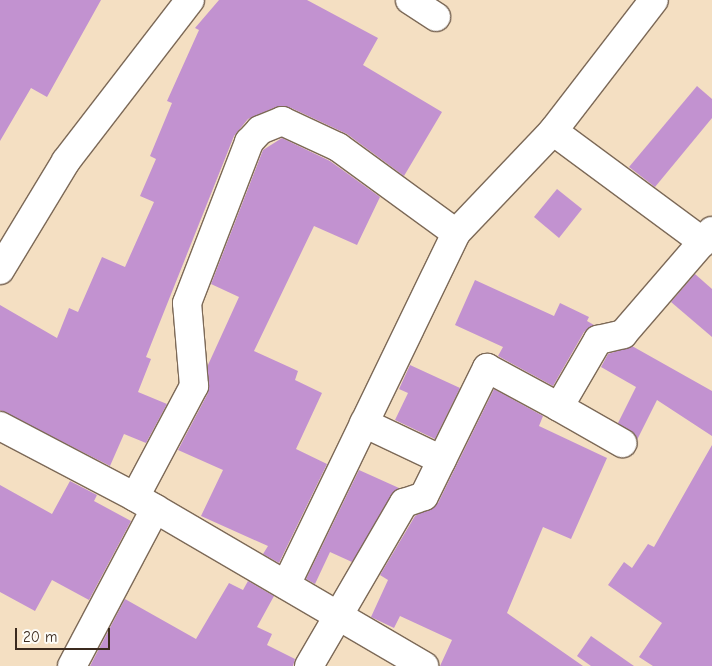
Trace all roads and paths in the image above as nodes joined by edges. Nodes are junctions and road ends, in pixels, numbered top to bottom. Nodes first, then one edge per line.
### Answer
1 (190, 0) edge
2 (410, 0) edge
3 (654, 0) edge
4 (436, 17) dead end
5 (553, 131) junction
6 (456, 233) junction
7 (708, 236) edge
8 (0, 270) edge
9 (559, 407) junction
10 (364, 423) junction
11 (0, 426) edge
12 (622, 444) dead end
13 (442, 460) junction
14 (145, 503) junction
15 (286, 585) junction
16 (342, 615) junction
17 (72, 666) edge
18 (309, 666) edge
19 (424, 666) edge

1 - 8 street
2 - 4 street
3 - 5 street
5 - 6 street
5 - 7 street
6 - 10 street
6 - 14 street
7 - 9 street
9 - 12 street
9 - 13 street
10 - 13 street
10 - 15 street
11 - 14 street
13 - 16 street
14 - 15 street
14 - 17 street
15 - 16 street
16 - 18 street
16 - 19 street

